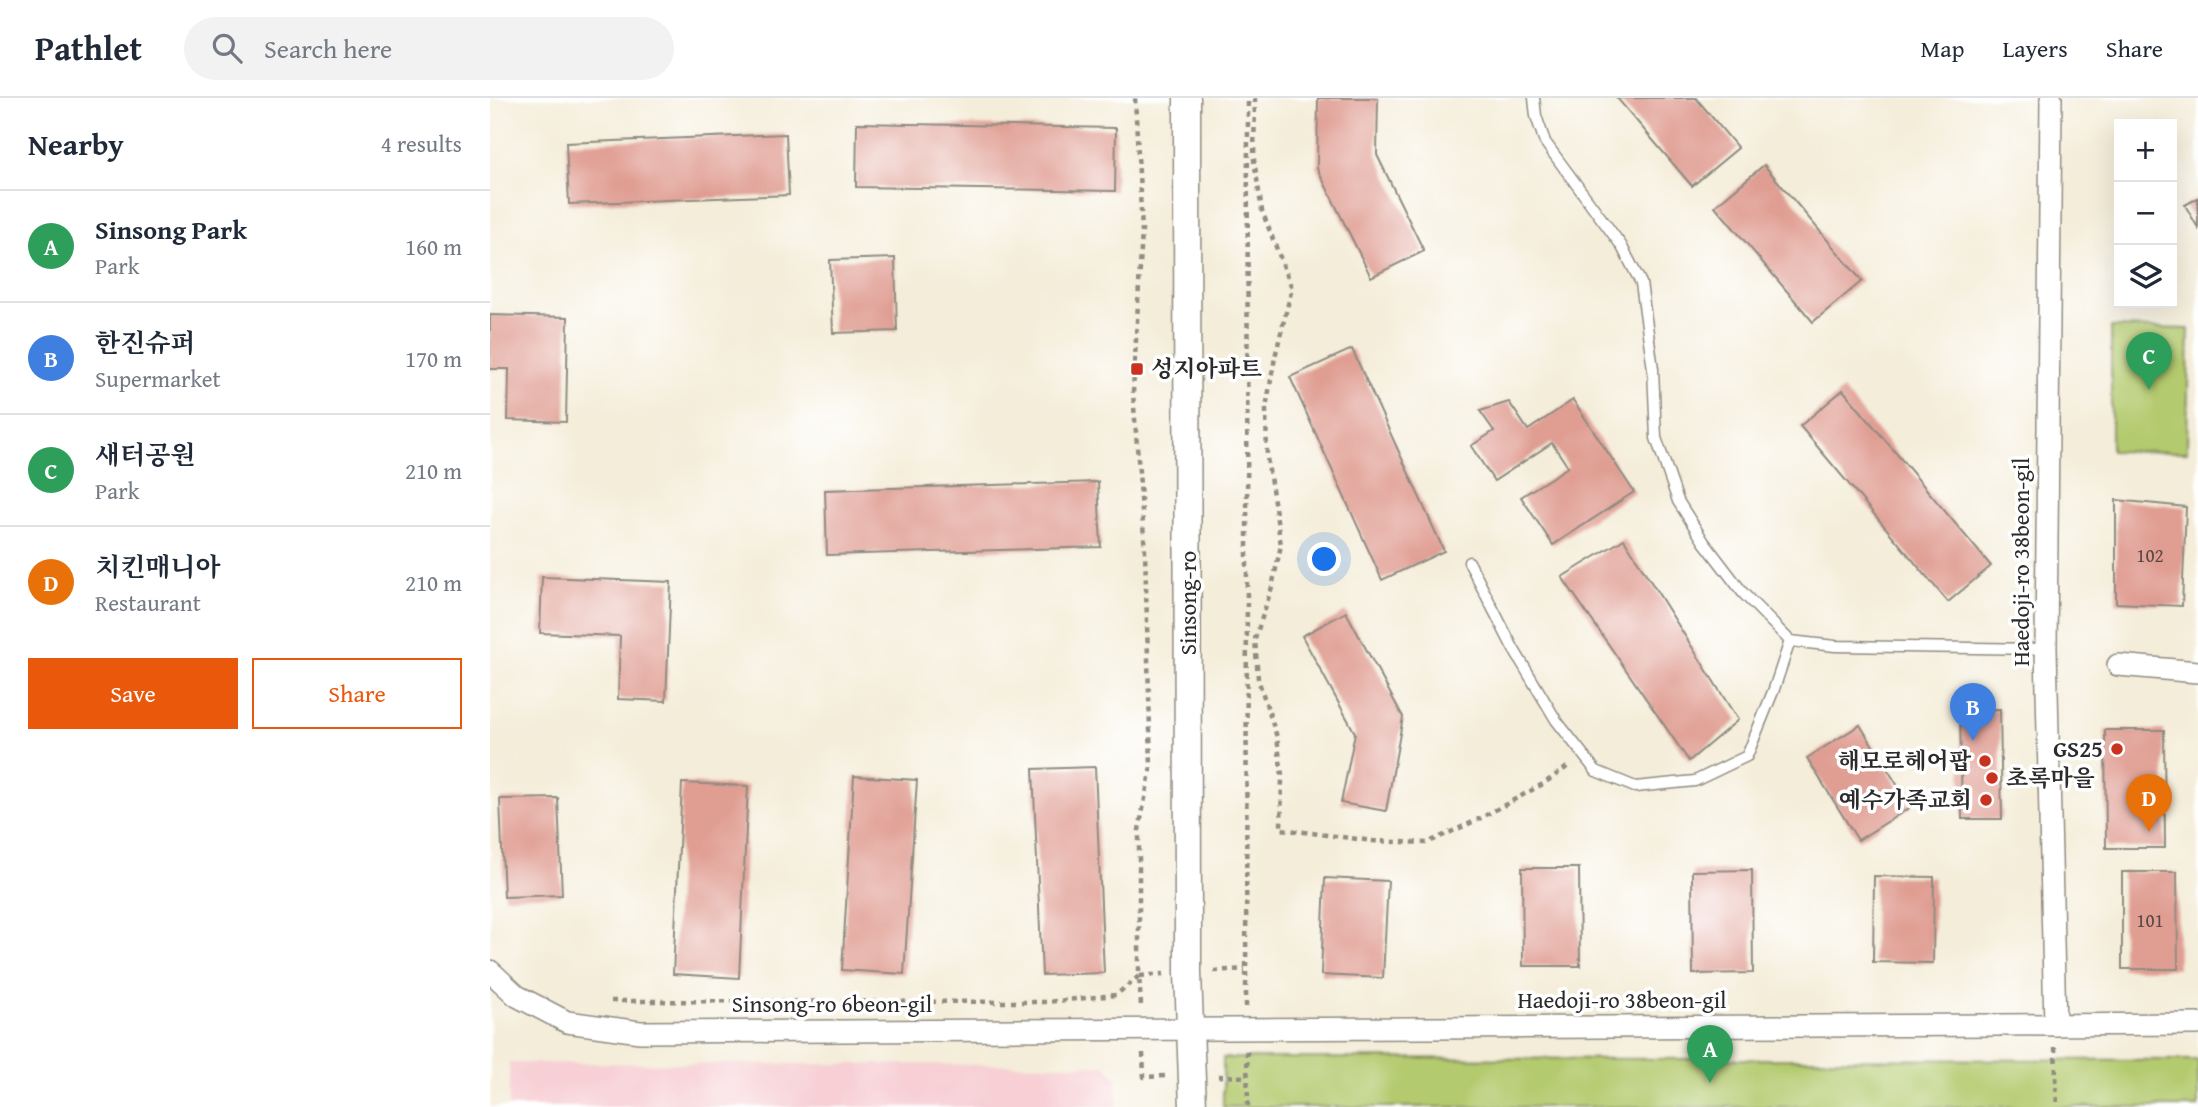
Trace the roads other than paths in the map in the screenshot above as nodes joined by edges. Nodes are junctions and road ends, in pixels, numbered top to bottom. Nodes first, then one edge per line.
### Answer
1 (1187, 98) edge
2 (1534, 98) edge
3 (2051, 98) edge
4 (1469, 562) dead end
5 (1790, 641) junction
6 (2046, 649) junction
7 (2118, 665) dead end
8 (2198, 673) edge
9 (490, 971) edge
10 (2198, 1024) edge
11 (2055, 1025) junction
12 (1190, 1027) junction
13 (1193, 1107) edge

1 - 12 street, Sinsong-ro
2 - 5 lane
3 - 6 street, Haedoji-ro 38beon-gil
4 - 5 lane
5 - 6 lane
6 - 11 street, Haedoji-ro 38beon-gil
7 - 8 street
9 - 12 street, Sinsong-ro 6beon-gil
10 - 11 street, Haedoji-ro 38beon-gil
11 - 12 street, Haedoji-ro 38beon-gil
12 - 13 street, Sinsong-ro

